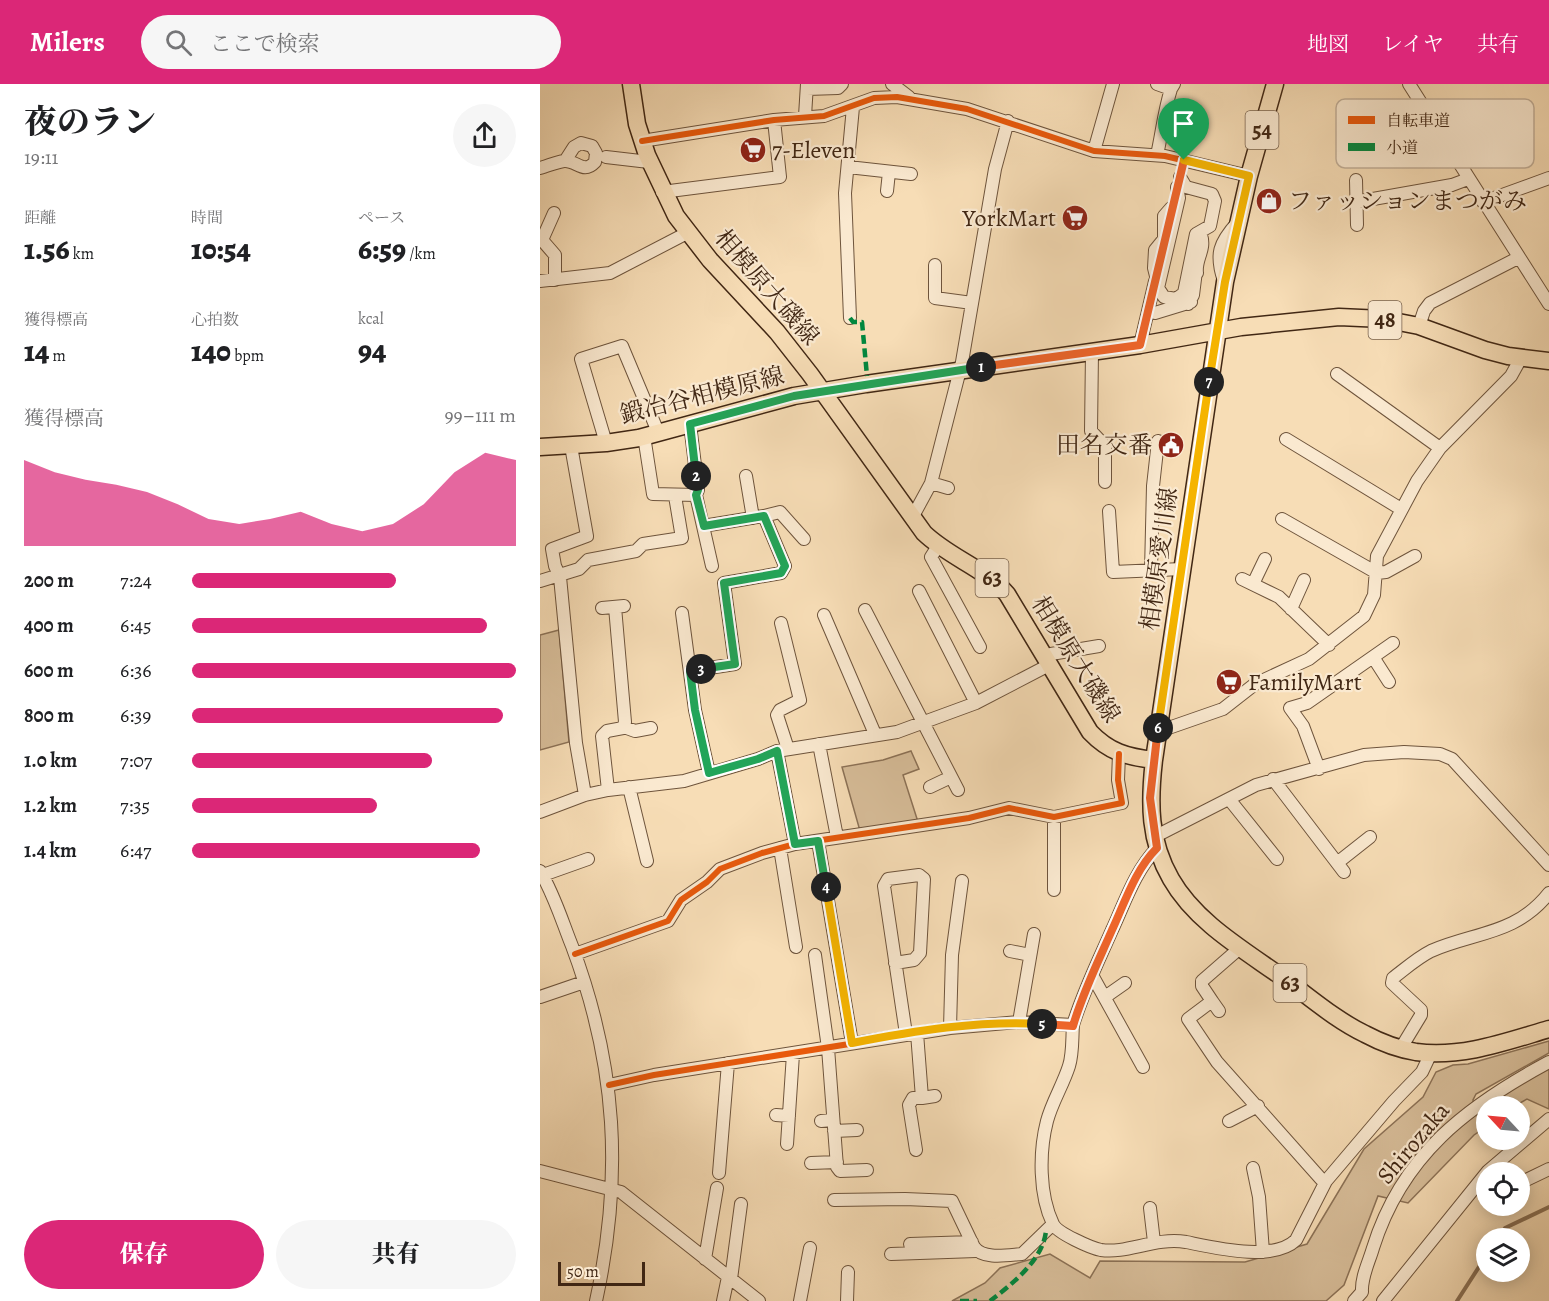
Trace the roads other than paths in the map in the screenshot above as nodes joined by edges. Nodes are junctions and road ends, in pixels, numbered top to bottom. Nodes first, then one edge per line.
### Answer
1 (631, 84) edge
2 (842, 84) edge
3 (892, 84) edge
4 (1113, 84) edge
5 (1157, 84) edge
6 (1275, 84) edge
7 (1409, 84) edge
8 (1173, 86) edge
9 (807, 87) edge
10 (909, 98) junction
11 (1418, 99) edge
12 (853, 107) junction
13 (805, 116) junction
14 (774, 120) junction
15 (1008, 121) junction
16 (642, 141) junction
17 (1094, 151) junction
18 (1157, 155) junction
19 (606, 157) dead end
20 (1184, 160) junction
21 (565, 161) dead end
22 (649, 162) junction
23 (848, 167) junction
24 (540, 168) edge
25 (1461, 168) edge
26 (889, 172) junction
27 (910, 174) dead end
28 (1249, 176) junction
29 (1549, 178) edge
30 (1468, 179) junction
31 (1356, 180) dead end
32 (887, 191) dead end
33 (662, 192) junction
34 (1181, 192) junction
35 (1356, 202) junction
36 (1483, 202) junction
37 (548, 219) edge
38 (1357, 225) dead end
39 (687, 232) junction
40 (1202, 232) junction
41 (1518, 258) junction
42 (931, 272) dead end
43 (555, 280) junction
44 (540, 281) edge
45 (1157, 282) junction
46 (972, 303) junction
47 (1549, 304) edge
48 (1152, 307) junction
49 (850, 318) dead end
50 (1419, 326) junction
51 (1216, 332) junction
52 (1140, 345) junction
53 (1092, 352) junction
54 (1521, 358) junction
55 (1549, 361) edge
56 (960, 370) junction
57 (1337, 374) dead end
58 (824, 391) junction
59 (690, 424) junction
60 (651, 434) junction
61 (1096, 436) junction
62 (1110, 436) dead end
63 (1286, 439) dead end
64 (1158, 441) dead end
65 (606, 443) junction
66 (571, 446) junction
67 (540, 447) edge
68 (1440, 448) junction
69 (746, 476) dead end
70 (1106, 482) dead end
71 (931, 483) junction
72 (948, 488) dead end
73 (696, 495) junction
74 (675, 496) junction
75 (1401, 509) junction
76 (1109, 511) dead end
77 (758, 517) junction
78 (912, 518) junction
79 (1282, 519) dead end
80 (704, 526) junction
81 (804, 539) dead end
82 (938, 546) junction
83 (1415, 556) dead end
84 (1265, 559) dead end
85 (712, 566) dead end
86 (1182, 569) junction
87 (1151, 571) junction
88 (1377, 573) junction
89 (560, 576) junction
90 (1304, 580) dead end
91 (540, 581) edge
92 (919, 591) dead end
93 (602, 608) dead end
94 (1291, 609) junction
95 (866, 610) dead end
96 (682, 613) dead end
97 (824, 615) dead end
98 (786, 628) dead end
99 (1393, 643) dead end
100 (1329, 645) junction
101 (1099, 646) dead end
102 (980, 647) dead end
103 (1373, 657) junction
104 (1047, 661) junction
105 (690, 671) junction
106 (1389, 682) dead end
107 (975, 703) junction
108 (923, 722) junction
109 (624, 727) junction
110 (651, 728) dead end
111 (1157, 732) junction
112 (875, 734) junction
113 (819, 744) junction
114 (782, 750) junction
115 (1119, 754) junction
116 (1154, 760) junction
117 (1319, 769) junction
118 (709, 773) junction
119 (951, 777) junction
120 (1273, 779) junction
121 (629, 787) junction
122 (930, 787) dead end
123 (608, 790) junction
124 (958, 790) dead end
125 (585, 795) junction
126 (1228, 799) junction
127 (540, 812) edge
128 (1054, 817) junction
129 (837, 837) junction
130 (1370, 837) dead end
131 (818, 841) junction
132 (1156, 843) junction
133 (795, 844) junction
134 (780, 848) junction
135 (588, 858) dead end
136 (1277, 859) dead end
137 (647, 861) dead end
138 (1549, 865) edge
139 (541, 873) edge
140 (962, 881) dead end
141 (1054, 890) dead end
142 (1549, 893) edge
143 (1034, 934) dead end
144 (796, 947) dead end
145 (1241, 947) junction
146 (1010, 951) dead end
147 (575, 954) junction
148 (815, 955) dead end
149 (1030, 956) junction
150 (895, 963) junction
151 (1092, 975) junction
152 (584, 982) junction
153 (1125, 983) dead end
154 (540, 997) edge
155 (1105, 997) junction
156 (1019, 1022) junction
157 (1073, 1026) junction
158 (950, 1028) junction
159 (1549, 1029) edge
160 (911, 1033) junction
161 (852, 1043) junction
162 (828, 1048) junction
163 (1401, 1048) junction
164 (1431, 1053) junction
165 (793, 1054) junction
166 (1549, 1062) edge
167 (728, 1063) junction
168 (1143, 1067) dead end
169 (609, 1085) junction
170 (1258, 1106) junction
171 (776, 1115) dead end
172 (789, 1116) junction
173 (1549, 1119) edge
174 (1229, 1121) dead end
175 (829, 1124) junction
176 (857, 1130) dead end
177 (787, 1144) dead end
178 (916, 1150) dead end
179 (837, 1162) junction
180 (1500, 1162) edge
181 (812, 1163) dead end
182 (1547, 1166) edge
183 (724, 1168) dead end
184 (1254, 1168) dead end
185 (867, 1170) dead end
186 (540, 1171) edge
187 (1530, 1177) edge
188 (1326, 1181) junction
189 (1476, 1187) edge
190 (717, 1188) dead end
191 (613, 1190) junction
192 (834, 1200) dead end
193 (741, 1204) dead end
194 (1150, 1208) dead end
195 (1053, 1224) junction
196 (972, 1241) junction
197 (1154, 1242) junction
198 (910, 1244) dead end
199 (810, 1248) dead end
200 (1263, 1252) junction
201 (891, 1254) dead end
202 (705, 1259) junction
203 (848, 1272) dead end
204 (730, 1278) junction
205 (1362, 1298) edge
206 (596, 1301) edge
207 (723, 1301) edge
208 (759, 1301) edge
209 (800, 1301) edge
210 (847, 1301) edge
211 (1383, 1301) edge

1 - 16 main road, 相模原大磯線 / 63
2 - 9 street
3 - 10 street
4 - 17 street
5 - 8 street
6 - 28 main road, 相模原愛川線 / 54
7 - 11 street
8 - 18 street
9 - 13 street
10 - 12 street
10 - 15 street
12 - 13 street
12 - 23 street
13 - 14 street
14 - 16 street
14 - 33 street
15 - 17 street
15 - 46 street
16 - 22 main road, 相模原大磯線 / 63
17 - 18 street
18 - 20 street
19 - 22 street
20 - 28 street
20 - 34 street
21 - 24 street
22 - 33 main road, 相模原大磯線 / 63
23 - 26 street
23 - 49 street
25 - 30 street
26 - 27 street
26 - 32 street
28 - 51 main road, 相模原愛川線 / 54
29 - 36 street
30 - 35 street
30 - 36 street
31 - 35 street
33 - 39 main road, 相模原大磯線 / 63
34 - 40 street
34 - 45 street
34 - 45 street
35 - 38 street
36 - 41 street
37 - 43 street
39 - 43 street
39 - 58 main road, 相模原大磯線 / 63
40 - 45 street
40 - 48 street
41 - 47 street
41 - 50 street
42 - 46 street
43 - 44 street
45 - 48 street
46 - 56 street
48 - 52 street
50 - 51 main road, 鍛冶谷相模原線 / 48
50 - 54 main road, 鍛冶谷相模原線 / 48
51 - 52 main road, 鍛冶谷相模原線 / 48
51 - 86 main road, 相模原愛川線 / 54
52 - 53 main road, 鍛冶谷相模原線 / 48
53 - 56 main road, 鍛冶谷相模原線 / 48
53 - 61 street
54 - 55 main road, 鍛冶谷相模原線 / 48
54 - 68 street
56 - 58 main road, 鍛冶谷相模原線 / 48
56 - 71 street
57 - 68 street
58 - 59 main road, 鍛冶谷相模原線 / 48
58 - 78 main road, 相模原大磯線 / 63
59 - 60 main road, 鍛冶谷相模原線 / 48
59 - 73 street
60 - 65 main road, 鍛冶谷相模原線 / 48
60 - 65 street
60 - 74 street
61 - 62 street
61 - 70 street
63 - 75 street
64 - 87 street
65 - 66 main road, 鍛冶谷相模原線 / 48
66 - 67 main road, 鍛冶谷相模原線 / 48
66 - 89 street
68 - 75 street
69 - 77 street
71 - 72 street
71 - 78 street
73 - 74 street
73 - 80 street
74 - 89 street
75 - 88 street
76 - 87 street
77 - 80 street
77 - 81 street
77 - 105 street
78 - 82 main road, 相模原大磯線 / 63
79 - 88 street
80 - 85 street
82 - 102 street
82 - 104 main road, 相模原大磯線 / 63
83 - 88 street
84 - 94 street
86 - 87 street
86 - 111 main road, 相模原愛川線 / 54
88 - 100 street
89 - 91 street
89 - 125 street
90 - 94 street
92 - 107 street
93 - 109 street
94 - 100 street
95 - 108 street
96 - 105 street
97 - 112 street
98 - 114 street
99 - 103 street
100 - 111 street
101 - 104 street
103 - 106 street
103 - 117 street
104 - 107 street
104 - 115 main road, 相模原大磯線 / 63
105 - 118 street
107 - 108 street
108 - 112 street
108 - 119 street
109 - 110 street
109 - 123 street
111 - 116 main road, 相模原愛川線 / 54
112 - 113 street
113 - 114 street
113 - 129 street
114 - 118 street
114 - 133 street
115 - 116 main road, 相模原大磯線 / 63
115 - 128 street
116 - 132 main road, 63
117 - 120 street
117 - 138 street
118 - 121 street
119 - 122 street
119 - 124 street
120 - 126 street
120 - 130 street
121 - 123 street
121 - 137 street
123 - 125 street
125 - 127 street
126 - 132 street
126 - 136 street
128 - 129 street
128 - 141 street
129 - 131 street
131 - 133 street
131 - 161 street
132 - 145 main road, 63
132 - 151 street
133 - 134 street
134 - 144 street
134 - 147 street
135 - 139 street
139 - 147 street
140 - 158 street
142 - 163 street
143 - 149 street
145 - 163 main road, 63
145 - 170 street
146 - 149 street
147 - 152 street
148 - 162 street
149 - 156 street
150 - 150 street
150 - 160 street
151 - 155 street
151 - 157 street
152 - 154 street
152 - 169 street
153 - 155 street
155 - 168 street
156 - 157 street
156 - 158 street
157 - 195 street
158 - 160 street
159 - 164 main road, 63
160 - 161 street
160 - 178 street
161 - 162 street
162 - 165 street
162 - 175 street
163 - 164 main road, 63
164 - 188 street
165 - 167 street
165 - 172 street
166 - 205 street, Shirozaka
167 - 169 street
167 - 183 street
169 - 191 street
170 - 174 street
170 - 188 street
171 - 172 street
172 - 177 street
173 - 180 street
175 - 176 street
175 - 179 street
179 - 181 street
179 - 185 street
182 - 187 street
184 - 200 street
186 - 191 street
188 - 200 street
189 - 211 street
190 - 202 street
191 - 202 street
191 - 206 street
192 - 196 street
193 - 204 street
194 - 197 street
195 - 196 street
195 - 197 street
196 - 198 street
196 - 201 street
197 - 200 street
199 - 209 street
202 - 204 street
203 - 210 street
204 - 207 street
204 - 208 street

